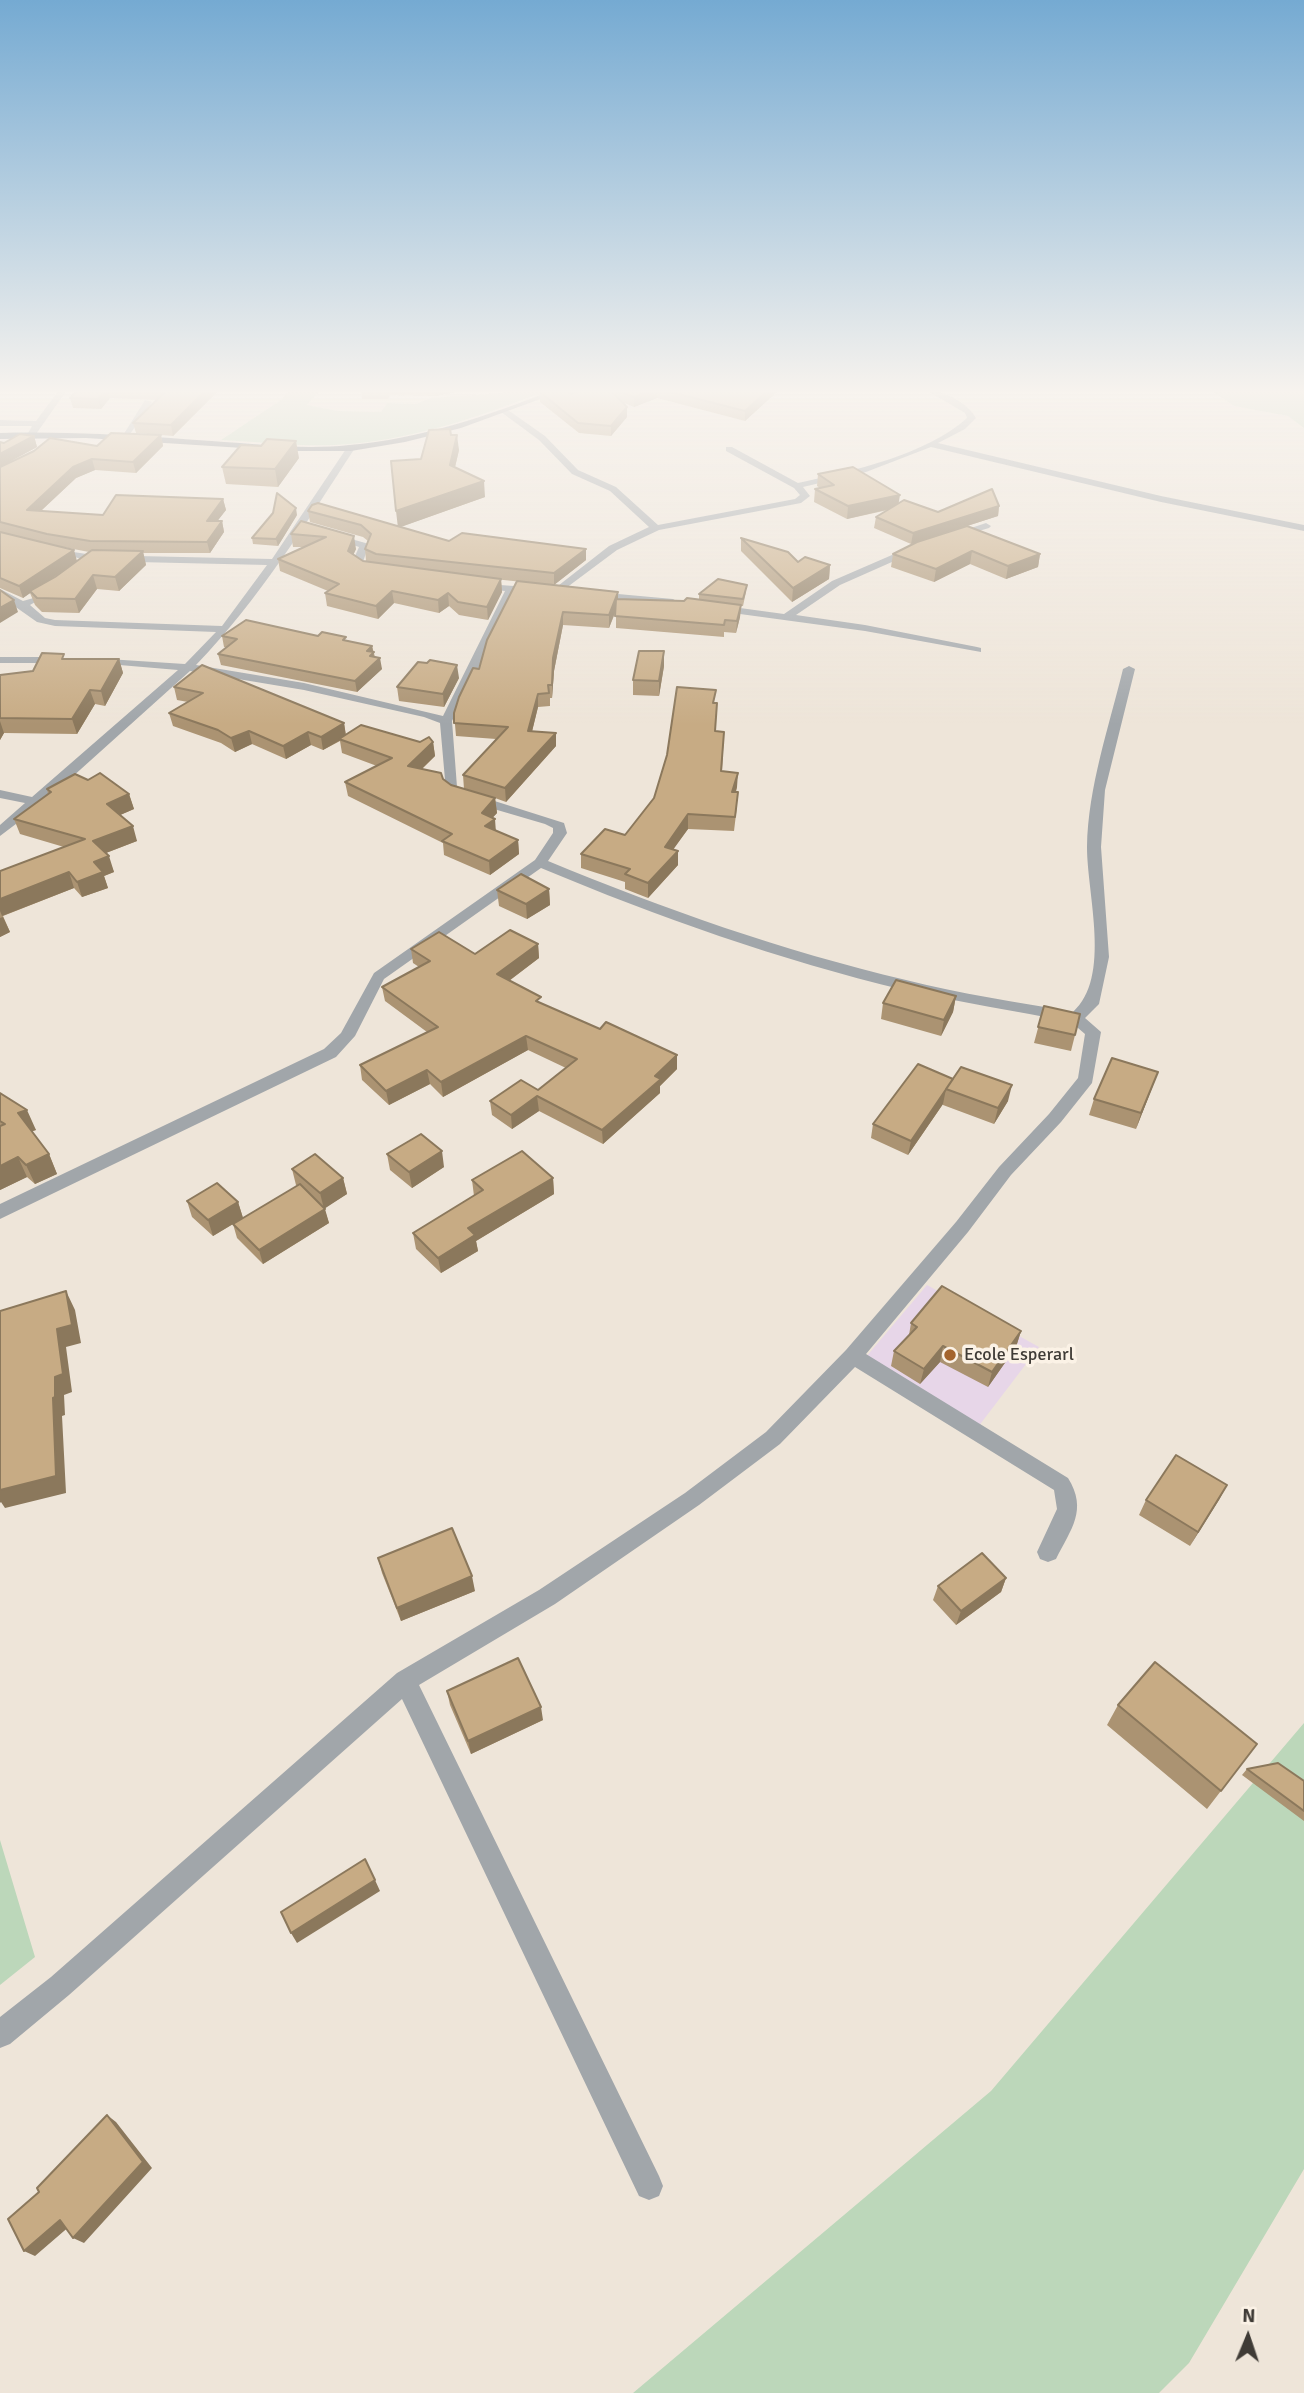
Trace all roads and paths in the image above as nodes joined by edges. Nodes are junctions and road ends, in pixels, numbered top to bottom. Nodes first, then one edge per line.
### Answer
1 (316, 502) edge
2 (626, 502) edge
3 (794, 502) edge
4 (1174, 502) edge
5 (300, 526) junction
6 (986, 526) dead end
7 (656, 528) junction
8 (1304, 528) edge
9 (36, 547) edge
10 (93, 558) junction
11 (274, 562) junction
12 (84, 565) edge
13 (391, 573) edge
14 (471, 584) edge
15 (512, 588) junction
16 (0, 592) edge
17 (46, 592) edge
18 (558, 592) junction
19 (570, 593) edge
20 (583, 594) edge
21 (682, 604) edge
22 (23, 605) junction
23 (708, 607) edge
24 (786, 617) junction
25 (225, 629) junction
26 (977, 650) dead end
27 (0, 660) edge
28 (189, 666) junction
29 (1129, 669) dead end
30 (446, 721) junction
31 (0, 794) edge
32 (36, 802) junction
33 (0, 832) edge
34 (540, 863) junction
35 (1076, 1018) junction
36 (0, 1212) edge
37 (853, 1356) junction
38 (1048, 1552) dead end
39 (405, 1681) junction
40 (0, 2034) edge
41 (649, 2186) dead end

1 - 5 street
2 - 7 street
3 - 7 street
4 - 8 street
5 - 11 street
5 - 13 street
6 - 24 street
7 - 18 street
9 - 10 street
10 - 11 street
10 - 12 street
11 - 25 street
14 - 15 street
15 - 18 street
15 - 30 street
16 - 22 street
17 - 22 street
18 - 19 street
20 - 21 street
22 - 25 street
23 - 24 street
24 - 26 street
25 - 28 street
27 - 28 street
28 - 30 street
28 - 32 street
29 - 35 street
30 - 34 street
31 - 32 street
32 - 33 street
34 - 35 street
34 - 36 street
35 - 37 street
37 - 38 street
37 - 39 street
39 - 40 street
39 - 41 street

